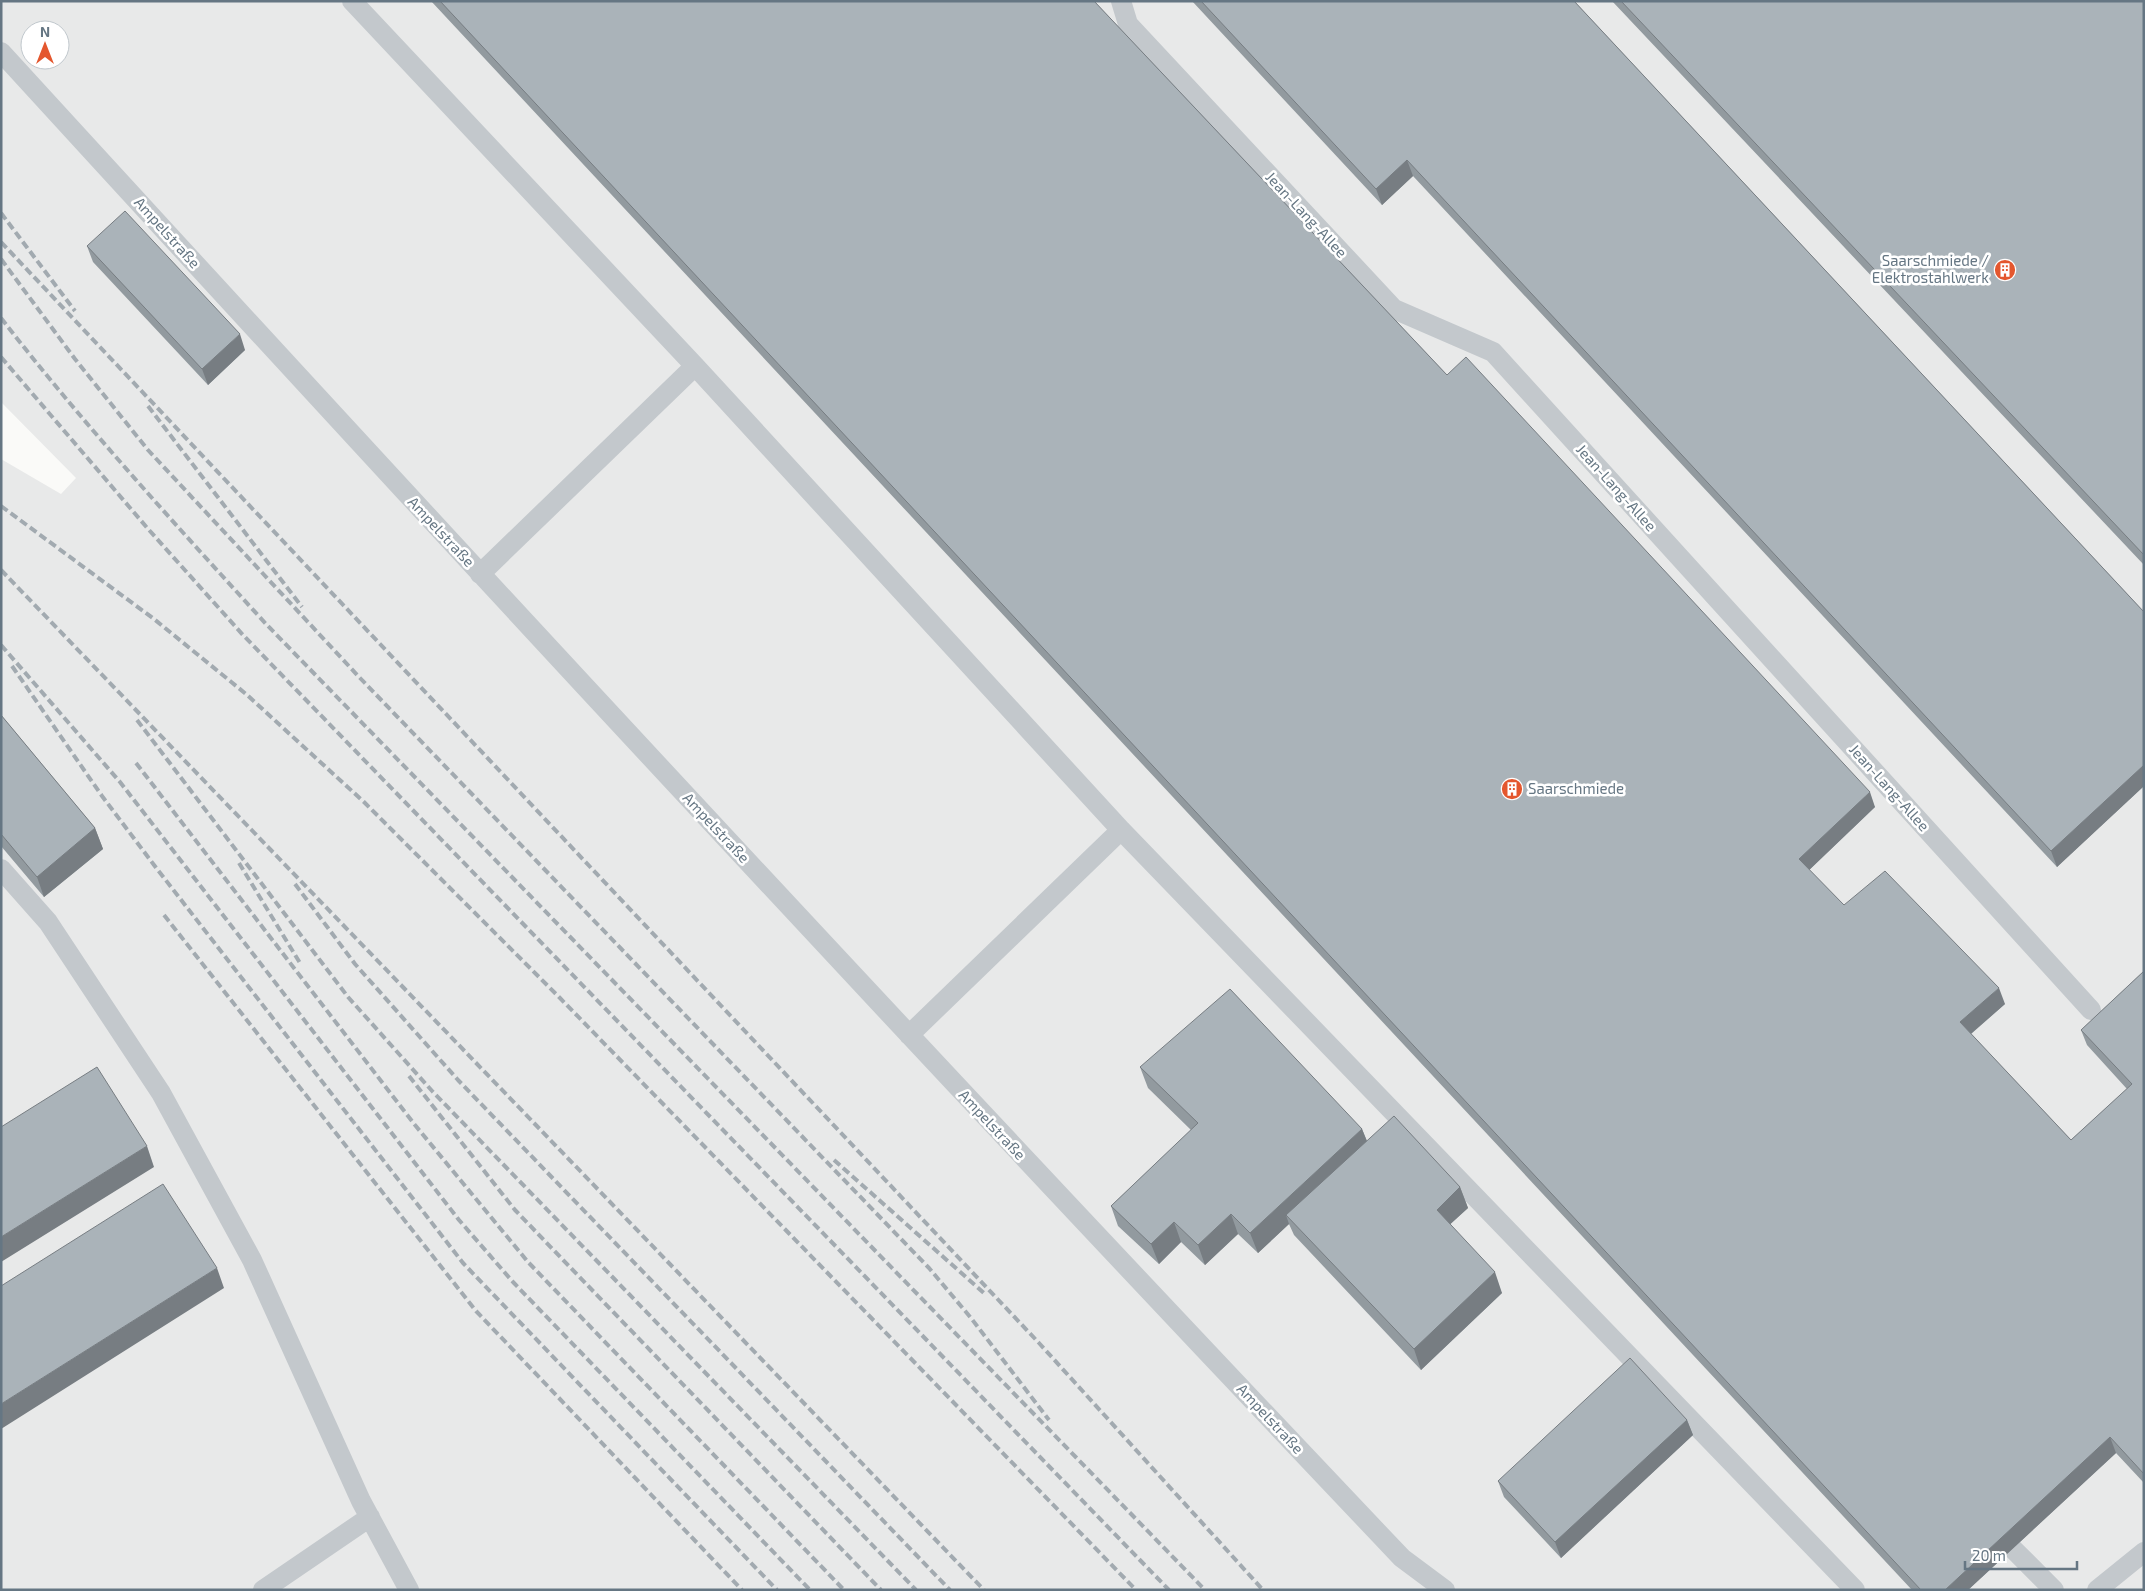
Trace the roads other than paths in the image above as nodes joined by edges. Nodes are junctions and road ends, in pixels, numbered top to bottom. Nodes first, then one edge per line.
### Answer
1 (352, 1) edge
2 (1121, 1) edge
3 (1, 52) edge
4 (695, 366) junction
5 (480, 574) junction
6 (1121, 830) junction
7 (1, 869) edge
8 (2091, 1010) dead end
9 (908, 1035) junction
10 (366, 1509) junction
11 (2012, 1548) edge
12 (2144, 1552) edge
13 (262, 1590) edge
14 (408, 1590) edge
15 (1445, 1590) edge
16 (1855, 1590) edge
17 (2054, 1590) edge
18 (2097, 1590) edge

1 - 4 lane
2 - 8 lane, Jean-Lang-Allee
3 - 5 lane, Ampelstraße
4 - 5 lane
4 - 6 lane
5 - 9 lane, Ampelstraße
6 - 9 lane
6 - 16 lane
7 - 10 lane
9 - 15 lane, Ampelstraße
10 - 13 lane
10 - 14 lane
11 - 17 lane
12 - 18 lane

